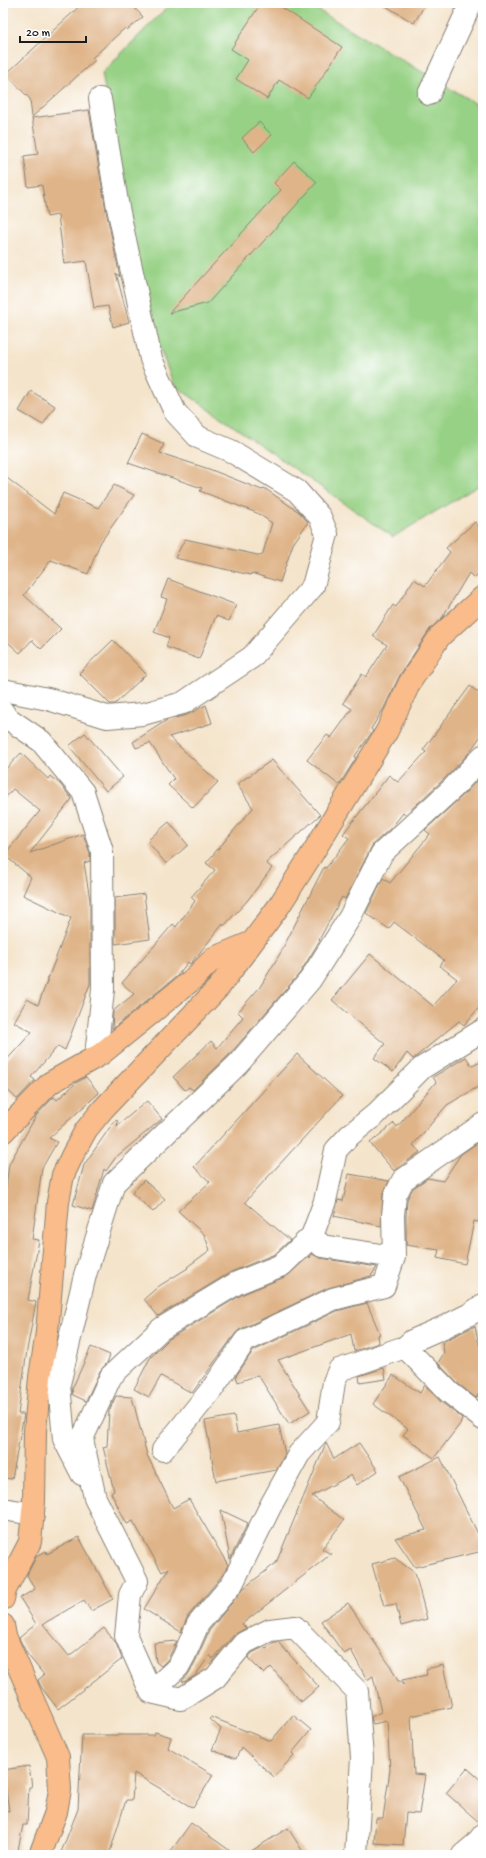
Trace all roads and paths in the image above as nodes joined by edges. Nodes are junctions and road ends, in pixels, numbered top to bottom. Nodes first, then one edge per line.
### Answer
1 (471, 3) edge
2 (429, 94) dead end
3 (100, 99) dead end
4 (483, 597) edge
5 (3, 690) edge
6 (3, 712) edge
7 (483, 756) edge
8 (250, 943) junction
9 (483, 1030) edge
10 (96, 1056) junction
11 (483, 1124) edge
12 (3, 1132) edge
13 (312, 1236) junction
14 (394, 1257) junction
15 (483, 1305) edge
16 (405, 1347) junction
17 (483, 1419) edge
18 (163, 1450) dead end
19 (94, 1498) junction
20 (3, 1509) edge
21 (33, 1514) junction
22 (3, 1599) edge
23 (3, 1625) edge
24 (7, 1647) edge
25 (151, 1692) junction
26 (483, 1835) edge
27 (40, 1855) edge
28 (356, 1855) edge
29 (463, 1855) edge

1 - 2 street
3 - 5 street
4 - 8 main road
6 - 10 street
7 - 19 street
8 - 10 main road
8 - 21 main road
9 - 13 street
10 - 12 main road
11 - 14 street
13 - 14 street
13 - 19 street
14 - 18 street
15 - 16 street
16 - 17 street
16 - 25 street
19 - 25 street
20 - 21 street
21 - 22 main road
23 - 24 main road
24 - 27 main road
25 - 28 street
26 - 29 street

